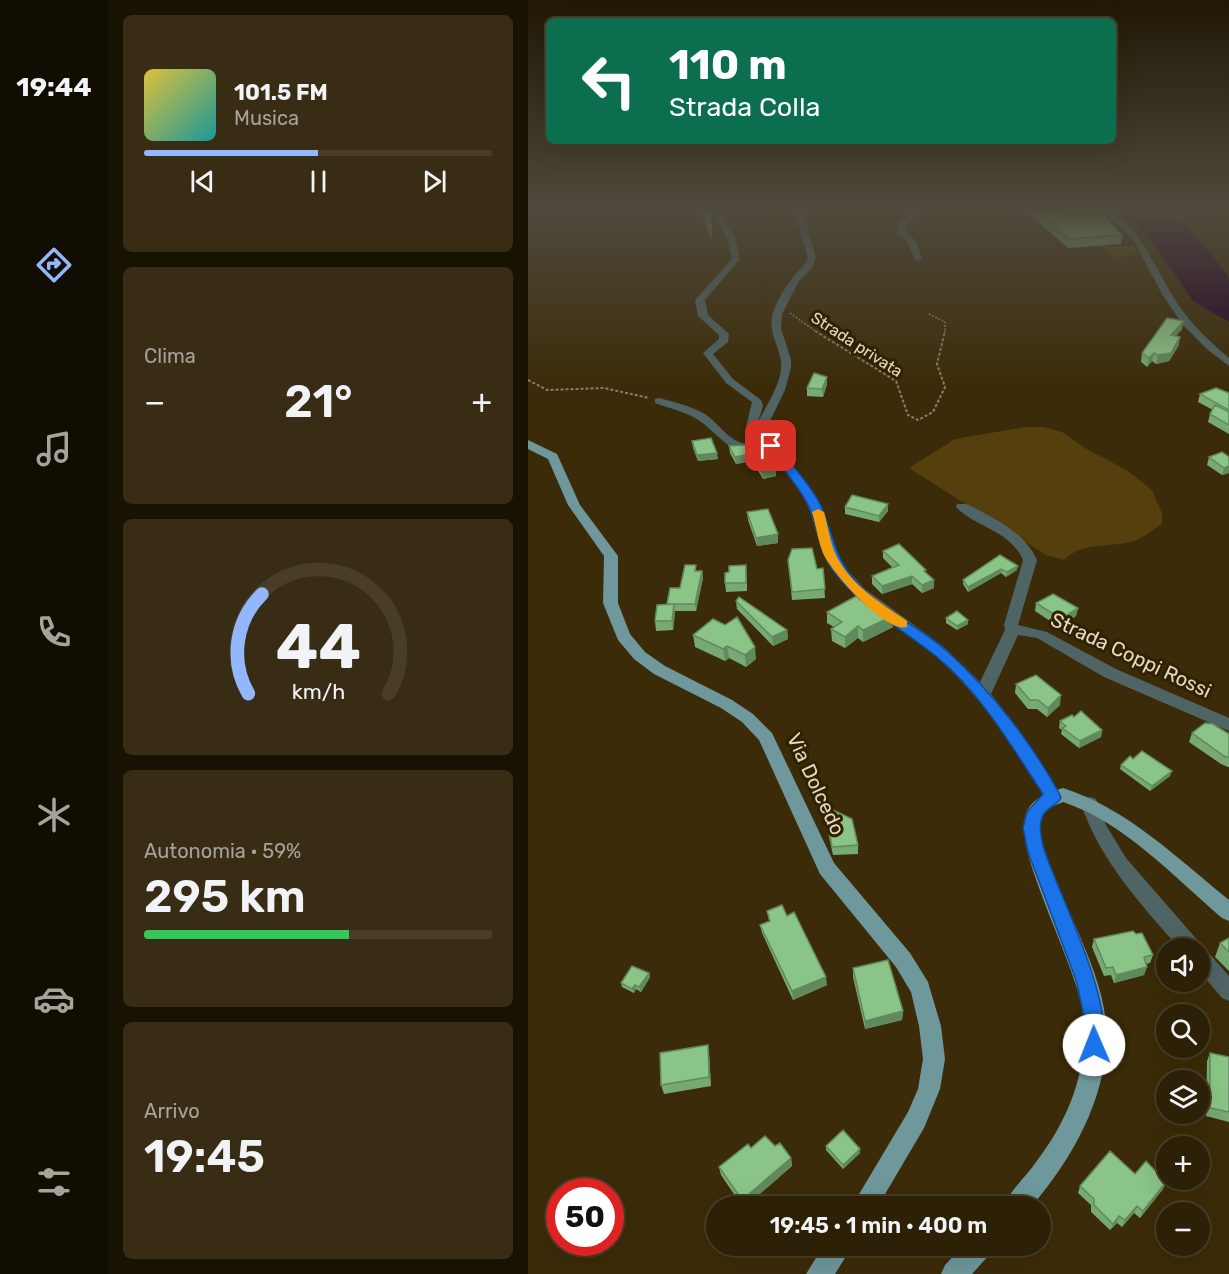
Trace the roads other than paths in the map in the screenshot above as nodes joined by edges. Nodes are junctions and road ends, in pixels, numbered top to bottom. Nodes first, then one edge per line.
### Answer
1 (728, 268) edge
2 (805, 268) edge
3 (1154, 268) edge
4 (1229, 363) edge
5 (659, 402) road end
6 (528, 444) edge
7 (766, 445) junction
8 (962, 507) dead end
9 (1013, 630) junction
10 (982, 696) junction
11 (1229, 725) edge
12 (1053, 798) junction
13 (1090, 804) junction
14 (1229, 912) edge
15 (1184, 938) edge
16 (1210, 969) edge
17 (1229, 992) edge
18 (870, 1196) edge
19 (1025, 1196) edge
20 (832, 1256) edge
21 (971, 1256) edge
22 (819, 1274) edge
23 (954, 1274) edge

1 - 7 street
2 - 7 street
3 - 4 street
5 - 7 street
6 - 18 main road, Via Dolcedo
7 - 10 street
8 - 9 street
9 - 10 street
9 - 11 street, Strada Coppi Rossi
10 - 12 street
12 - 13 main road
12 - 19 main road
13 - 14 main road
13 - 15 street
16 - 17 street
20 - 22 main road
21 - 23 main road

